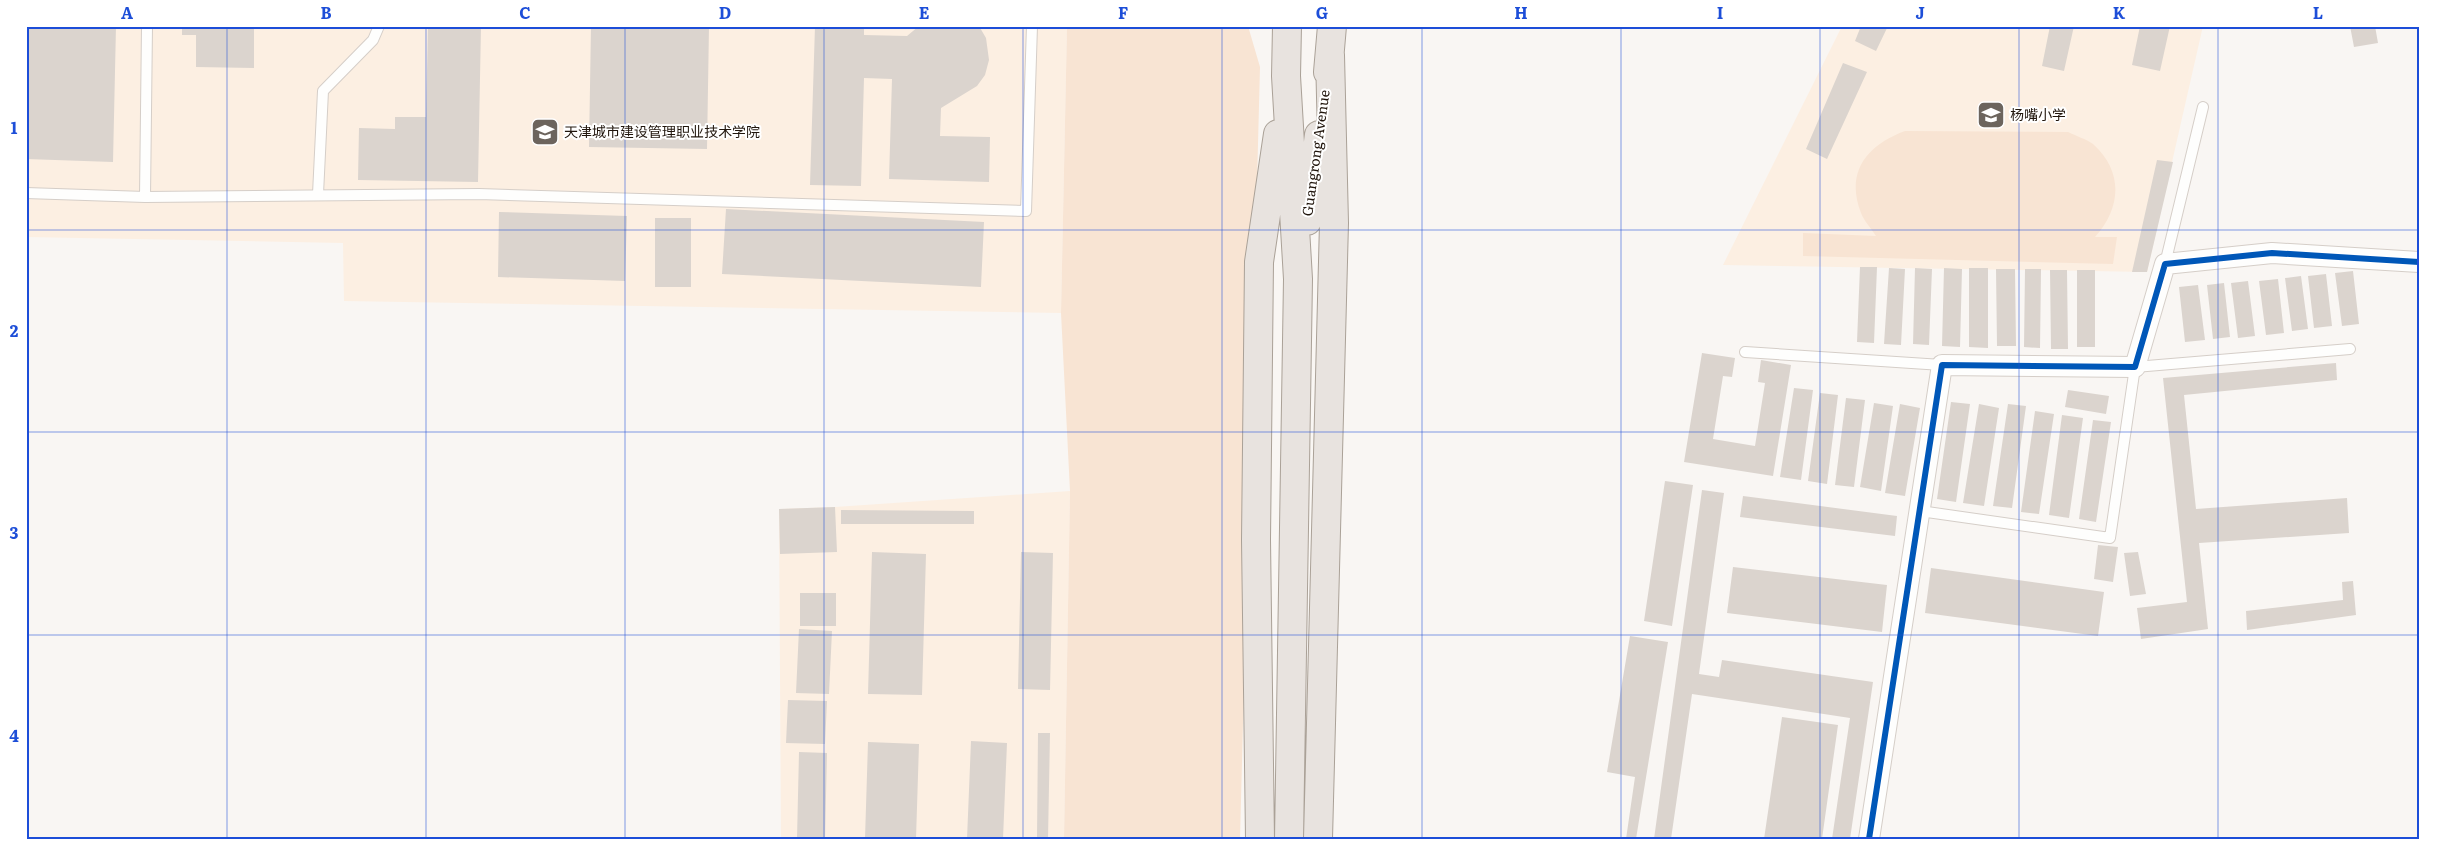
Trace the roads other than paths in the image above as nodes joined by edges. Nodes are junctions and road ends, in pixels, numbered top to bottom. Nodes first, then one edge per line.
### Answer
1 (147, 26) edge
2 (379, 26) edge
3 (1032, 26) edge
4 (1287, 26) edge
5 (1332, 26) edge
6 (1330, 55) junction
7 (1286, 76) junction
8 (2203, 108) dead end
9 (26, 193) edge
10 (318, 194) junction
11 (145, 197) junction
12 (2419, 262) edge
13 (2165, 264) junction
14 (1298, 279) junction
15 (2350, 349) dead end
16 (1745, 352) dead end
17 (1942, 365) junction
18 (2135, 367) junction
19 (1920, 511) junction
20 (1260, 839) edge
21 (1289, 839) edge
22 (1318, 839) edge
23 (1870, 839) edge

1 - 11 lane
2 - 10 lane
3 - 10 lane
4 - 7 main road
5 - 6 main road, Guangrong Avenue
6 - 14 main road, Guangrong Avenue
6 - 22 main road
7 - 14 main road
7 - 20 main road
8 - 13 lane
9 - 11 lane
10 - 11 lane
12 - 13 street
13 - 18 street
14 - 21 main road
15 - 18 lane
16 - 17 lane
17 - 18 street
17 - 19 street
18 - 19 lane
19 - 23 street

